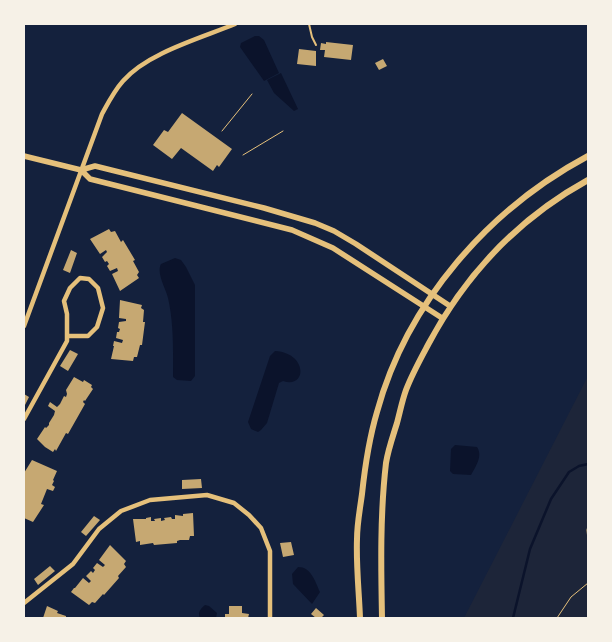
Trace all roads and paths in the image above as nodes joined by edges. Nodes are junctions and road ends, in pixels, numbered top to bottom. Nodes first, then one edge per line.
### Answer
1 (235, 24) edge
2 (309, 24) edge
3 (316, 45) dead end
4 (252, 94) dead end
5 (222, 131) dead end
6 (283, 131) dead end
7 (243, 155) dead end
8 (24, 156) edge
9 (588, 156) edge
10 (81, 170) junction
11 (588, 180) edge
12 (434, 294) junction
13 (450, 306) junction
14 (425, 307) junction
15 (442, 318) junction
16 (24, 326) edge
17 (67, 336) junction
18 (24, 419) edge
19 (588, 526) edge
20 (588, 540) edge
21 (588, 583) edge
22 (24, 603) edge
23 (270, 618) edge
24 (360, 618) edge
25 (382, 618) edge
26 (557, 618) edge

1 - 10 street
2 - 3 lane
4 - 5 path
6 - 7 path
8 - 10 street
9 - 12 main road
10 - 12 street
10 - 14 street
10 - 16 street
11 - 13 main road
12 - 13 street
12 - 14 main road
13 - 15 main road
14 - 15 street
14 - 24 main road
15 - 25 main road
17 - 17 street
17 - 18 street
19 - 20 path
21 - 26 path
22 - 23 street

